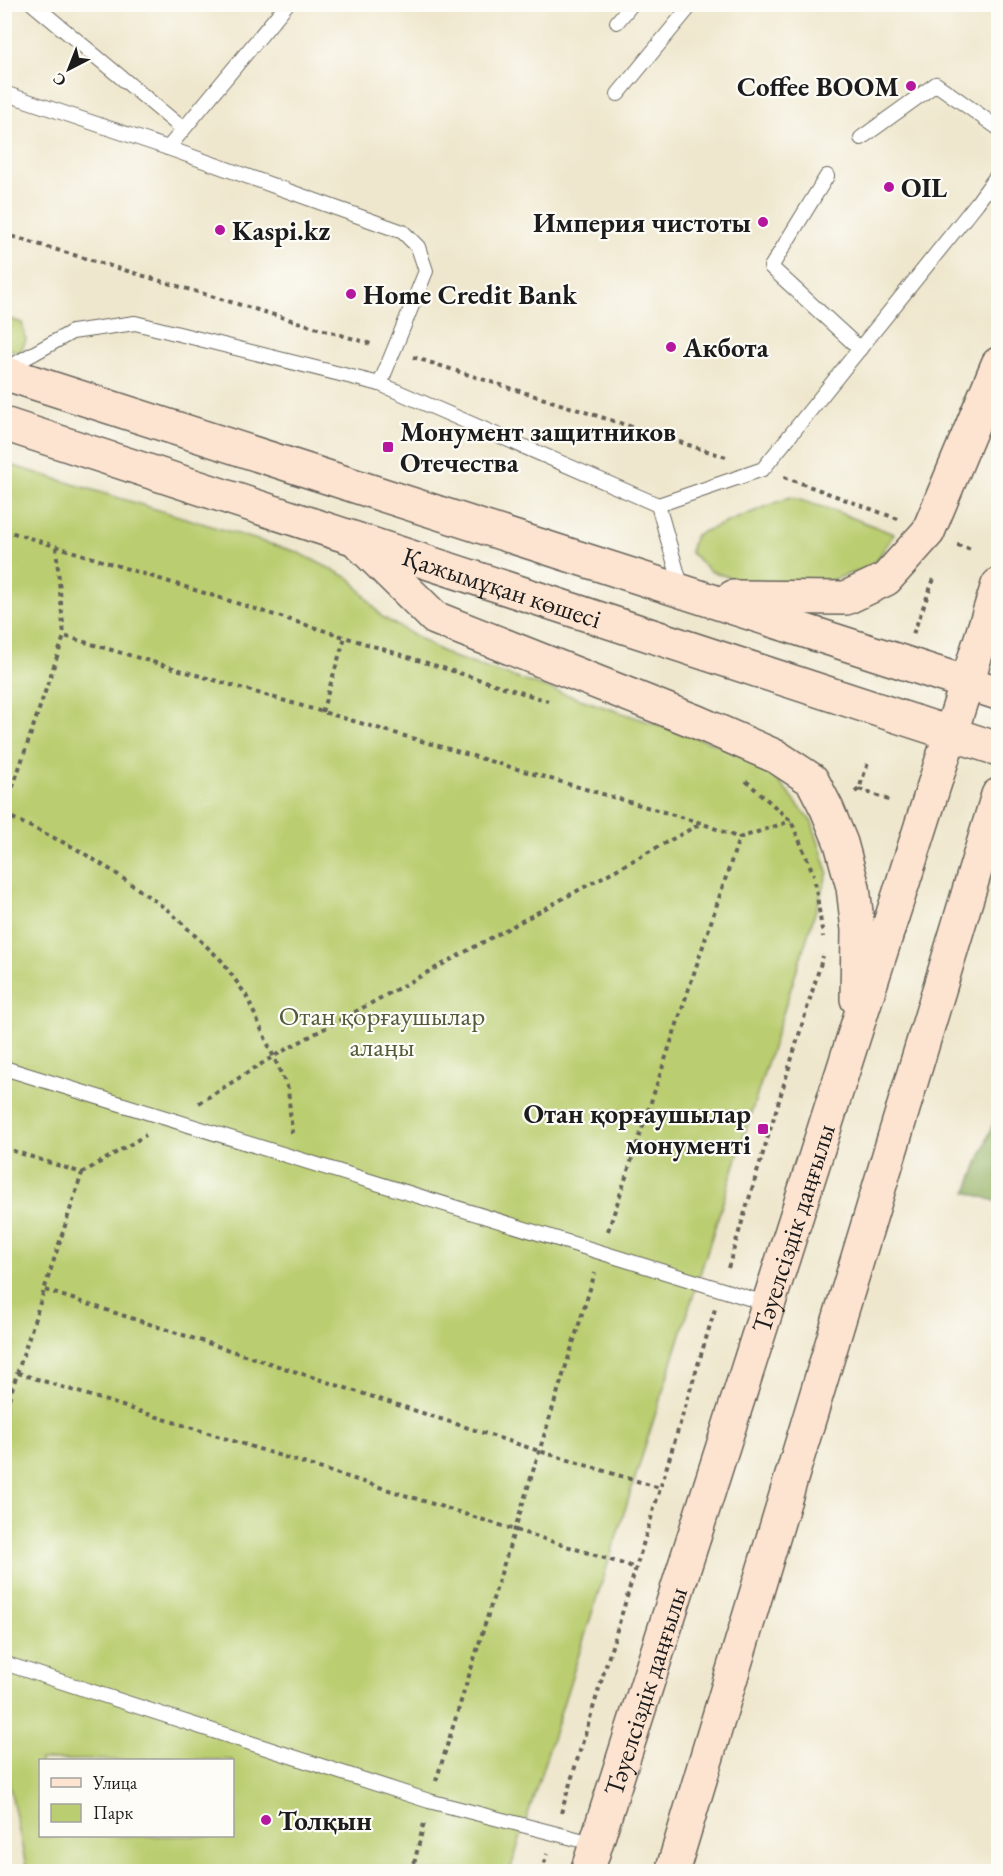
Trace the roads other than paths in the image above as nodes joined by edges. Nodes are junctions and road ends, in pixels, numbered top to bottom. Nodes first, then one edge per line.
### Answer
1 (33, 4) edge
2 (287, 4) edge
3 (632, 4) edge
4 (692, 4) edge
5 (616, 22) dead end
6 (4, 93) edge
7 (618, 94) dead end
8 (999, 128) edge
9 (183, 129) junction
10 (861, 138) dead end
11 (168, 148) junction
12 (999, 174) edge
13 (827, 176) dead end
14 (860, 349) junction
15 (999, 364) edge
16 (4, 371) edge
17 (380, 384) junction
18 (4, 424) edge
19 (658, 505) junction
20 (355, 538) junction
21 (999, 585) edge
22 (691, 594) junction
23 (967, 683) junction
24 (999, 693) edge
25 (952, 733) junction
26 (999, 749) edge
27 (999, 795) edge
28 (857, 1029) junction
29 (4, 1068) edge
30 (769, 1305) junction
31 (4, 1663) edge
32 (592, 1858) edge
33 (672, 1872) edge

1 - 9 lane
2 - 9 lane
3 - 5 lane
4 - 7 lane
6 - 11 lane
8 - 10 lane
9 - 11 lane
11 - 17 lane
12 - 14 lane
13 - 14 lane
14 - 19 lane
15 - 22 main road
16 - 17 lane
16 - 22 main road, Қажымұқан көшесі
17 - 19 lane
18 - 20 main road, Қажымұқан көшесі
19 - 22 lane
20 - 25 main road, Қажымұқан көшесі
20 - 28 main road
21 - 23 main road, Тәуелсіздік даңғылы
22 - 23 main road, Қажымұқан көшесі
23 - 24 main road, Қажымұқан көшесі
23 - 25 main road, Тәуелсіздік даңғылы
25 - 26 main road, Қажымұқан көшесі
25 - 28 main road, Тәуелсіздік даңғылы
27 - 33 main road
28 - 30 main road, Тәуелсіздік даңғылы
29 - 30 lane
30 - 32 main road, Тәуелсіздік даңғылы
31 - 32 lane

